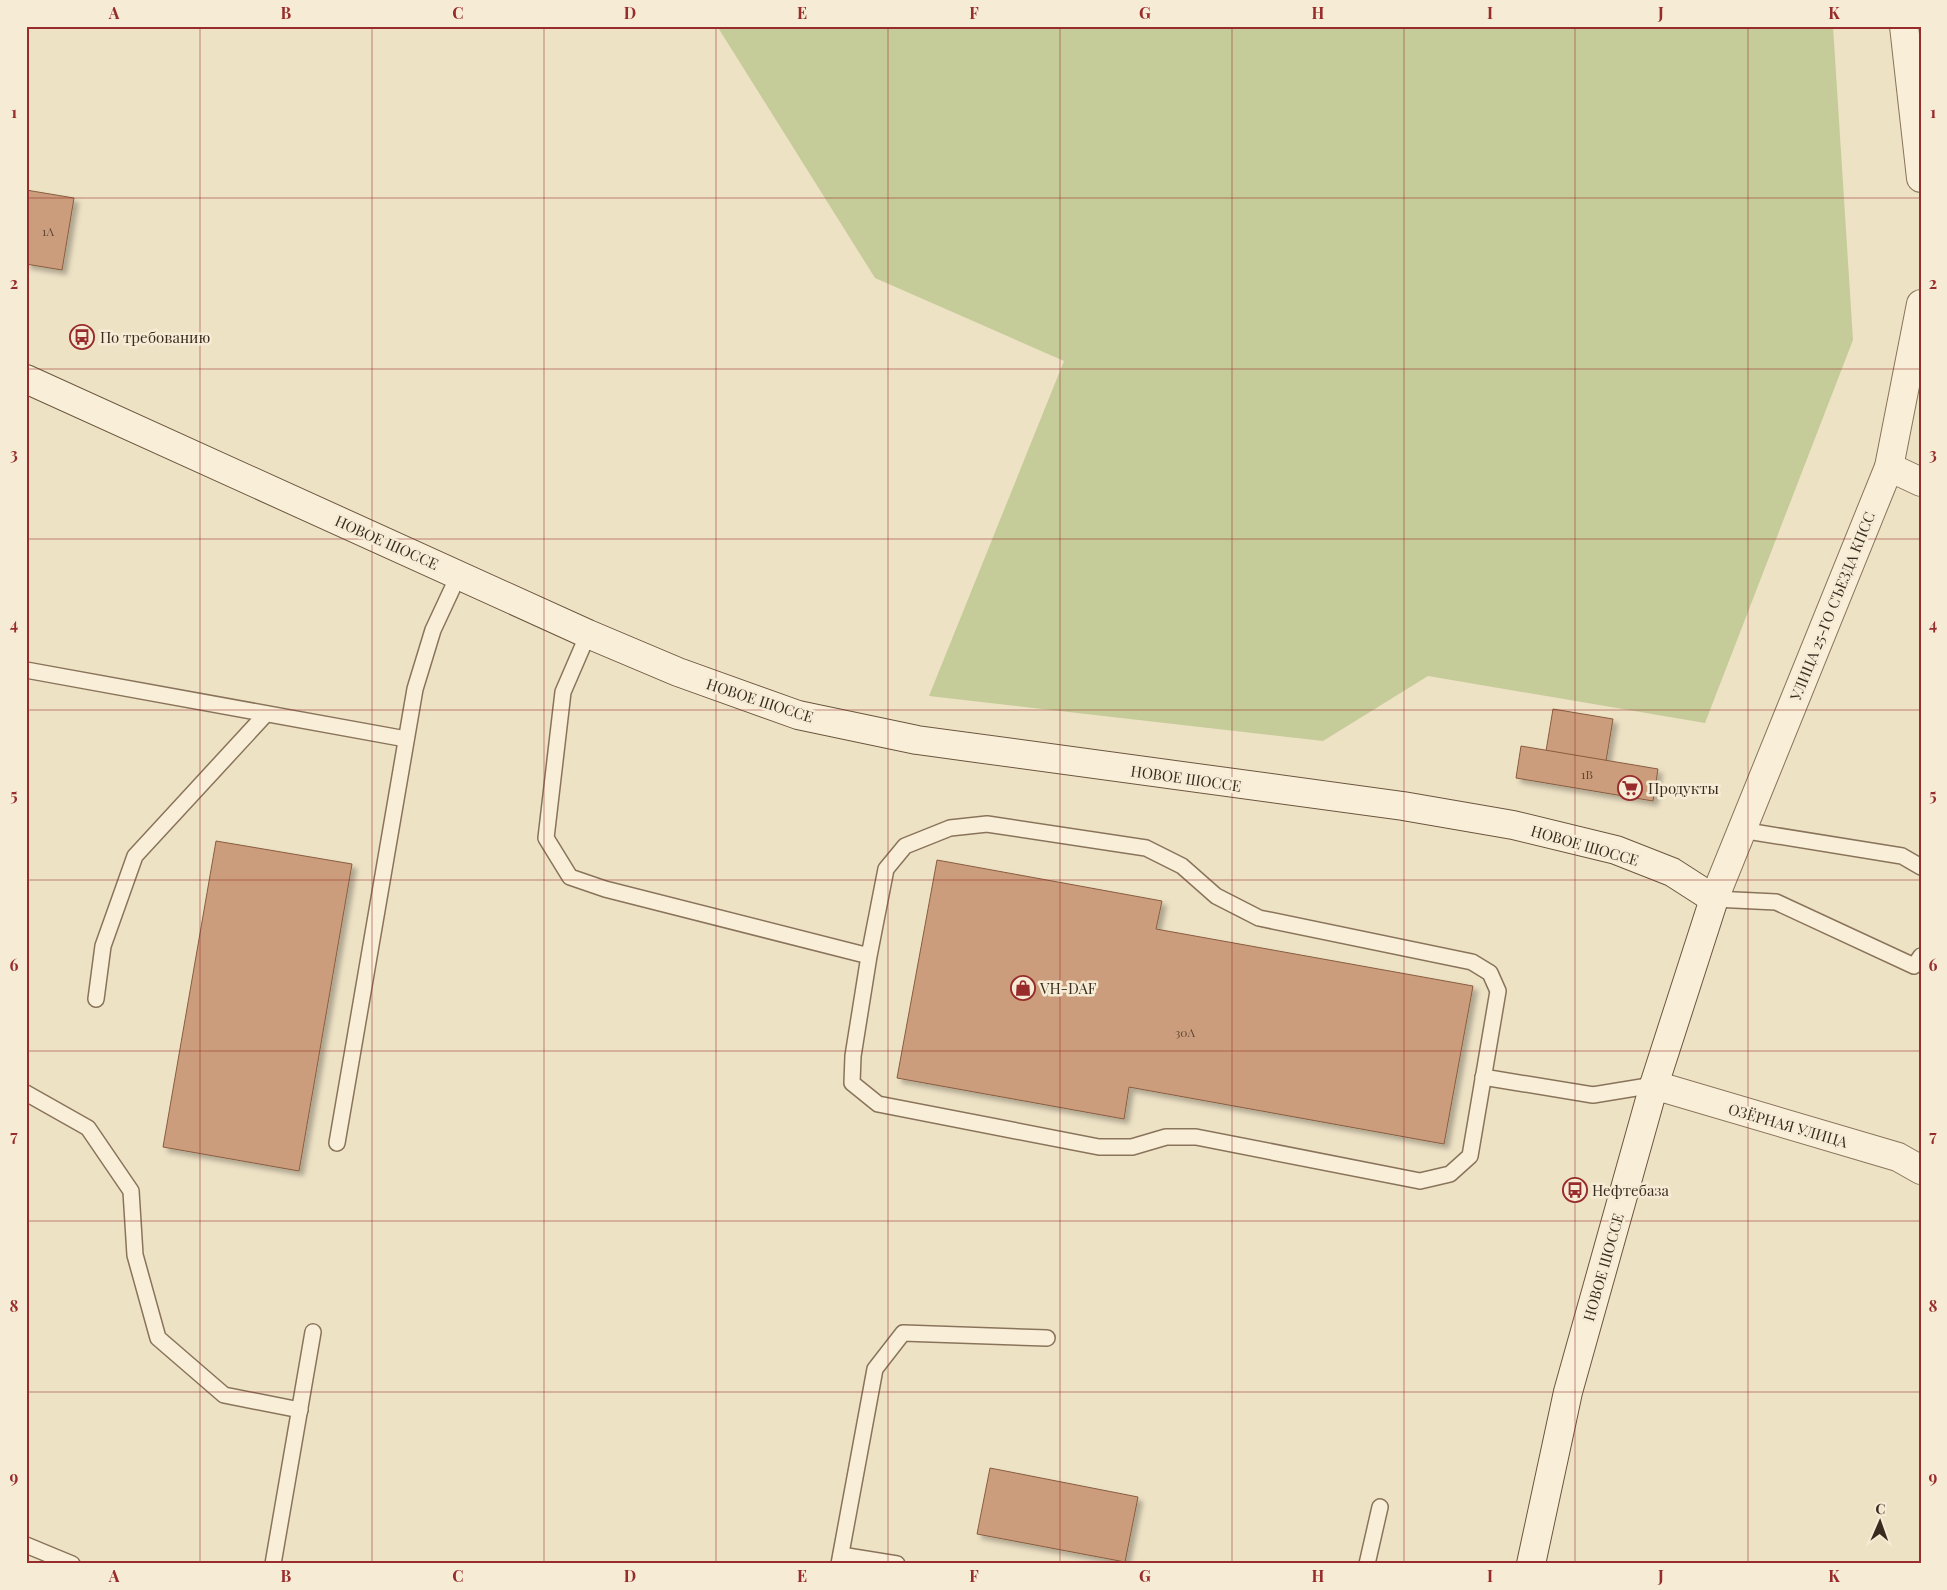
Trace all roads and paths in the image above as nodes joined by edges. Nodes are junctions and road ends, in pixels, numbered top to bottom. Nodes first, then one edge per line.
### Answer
1 (1904, 26) edge
2 (1921, 178) edge
3 (1921, 304) edge
4 (26, 379) edge
5 (1889, 467) junction
6 (1921, 482) edge
7 (459, 574) junction
8 (588, 634) junction
9 (26, 670) edge
10 (266, 714) junction
11 (406, 740) junction
12 (1741, 830) junction
13 (1921, 867) edge
14 (1714, 900) junction
15 (869, 956) junction
16 (1921, 956) edge
17 (96, 999) dead end
18 (1483, 1077) junction
19 (1654, 1085) junction
20 (26, 1093) edge
21 (337, 1143) dead end
22 (1921, 1170) edge
23 (313, 1332) dead end
24 (1047, 1338) dead end
25 (300, 1410) junction
26 (1380, 1507) dead end
27 (26, 1544) edge
28 (840, 1560) edge
29 (72, 1564) edge
30 (273, 1564) edge
31 (897, 1564) edge
32 (1367, 1564) edge
33 (1530, 1564) edge

1 - 2 main road
3 - 5 main road, УЛИЦА 25-ГО СЪЕЗДА КПСС
4 - 7 main road, НОВОЕ ШОССЕ
5 - 6 main road
5 - 12 main road, УЛИЦА 25-ГО СЪЕЗДА КПСС
7 - 8 main road, НОВОЕ ШОССЕ
7 - 11 lane
8 - 14 main road, НОВОЕ ШОССЕ
8 - 15 lane
9 - 10 lane
10 - 11 lane
10 - 17 lane
11 - 21 lane
12 - 13 lane
12 - 14 main road, УЛИЦА 25-ГО СЪЕЗДА КПСС
14 - 16 lane
14 - 19 main road, НОВОЕ ШОССЕ
15 - 18 lane
15 - 18 lane
18 - 19 lane
19 - 22 main road, ОЗЁРНАЯ УЛИЦА
19 - 33 main road, НОВОЕ ШОССЕ
20 - 25 lane
23 - 25 lane
24 - 28 lane
25 - 30 lane
26 - 32 lane
27 - 29 lane
28 - 31 lane

